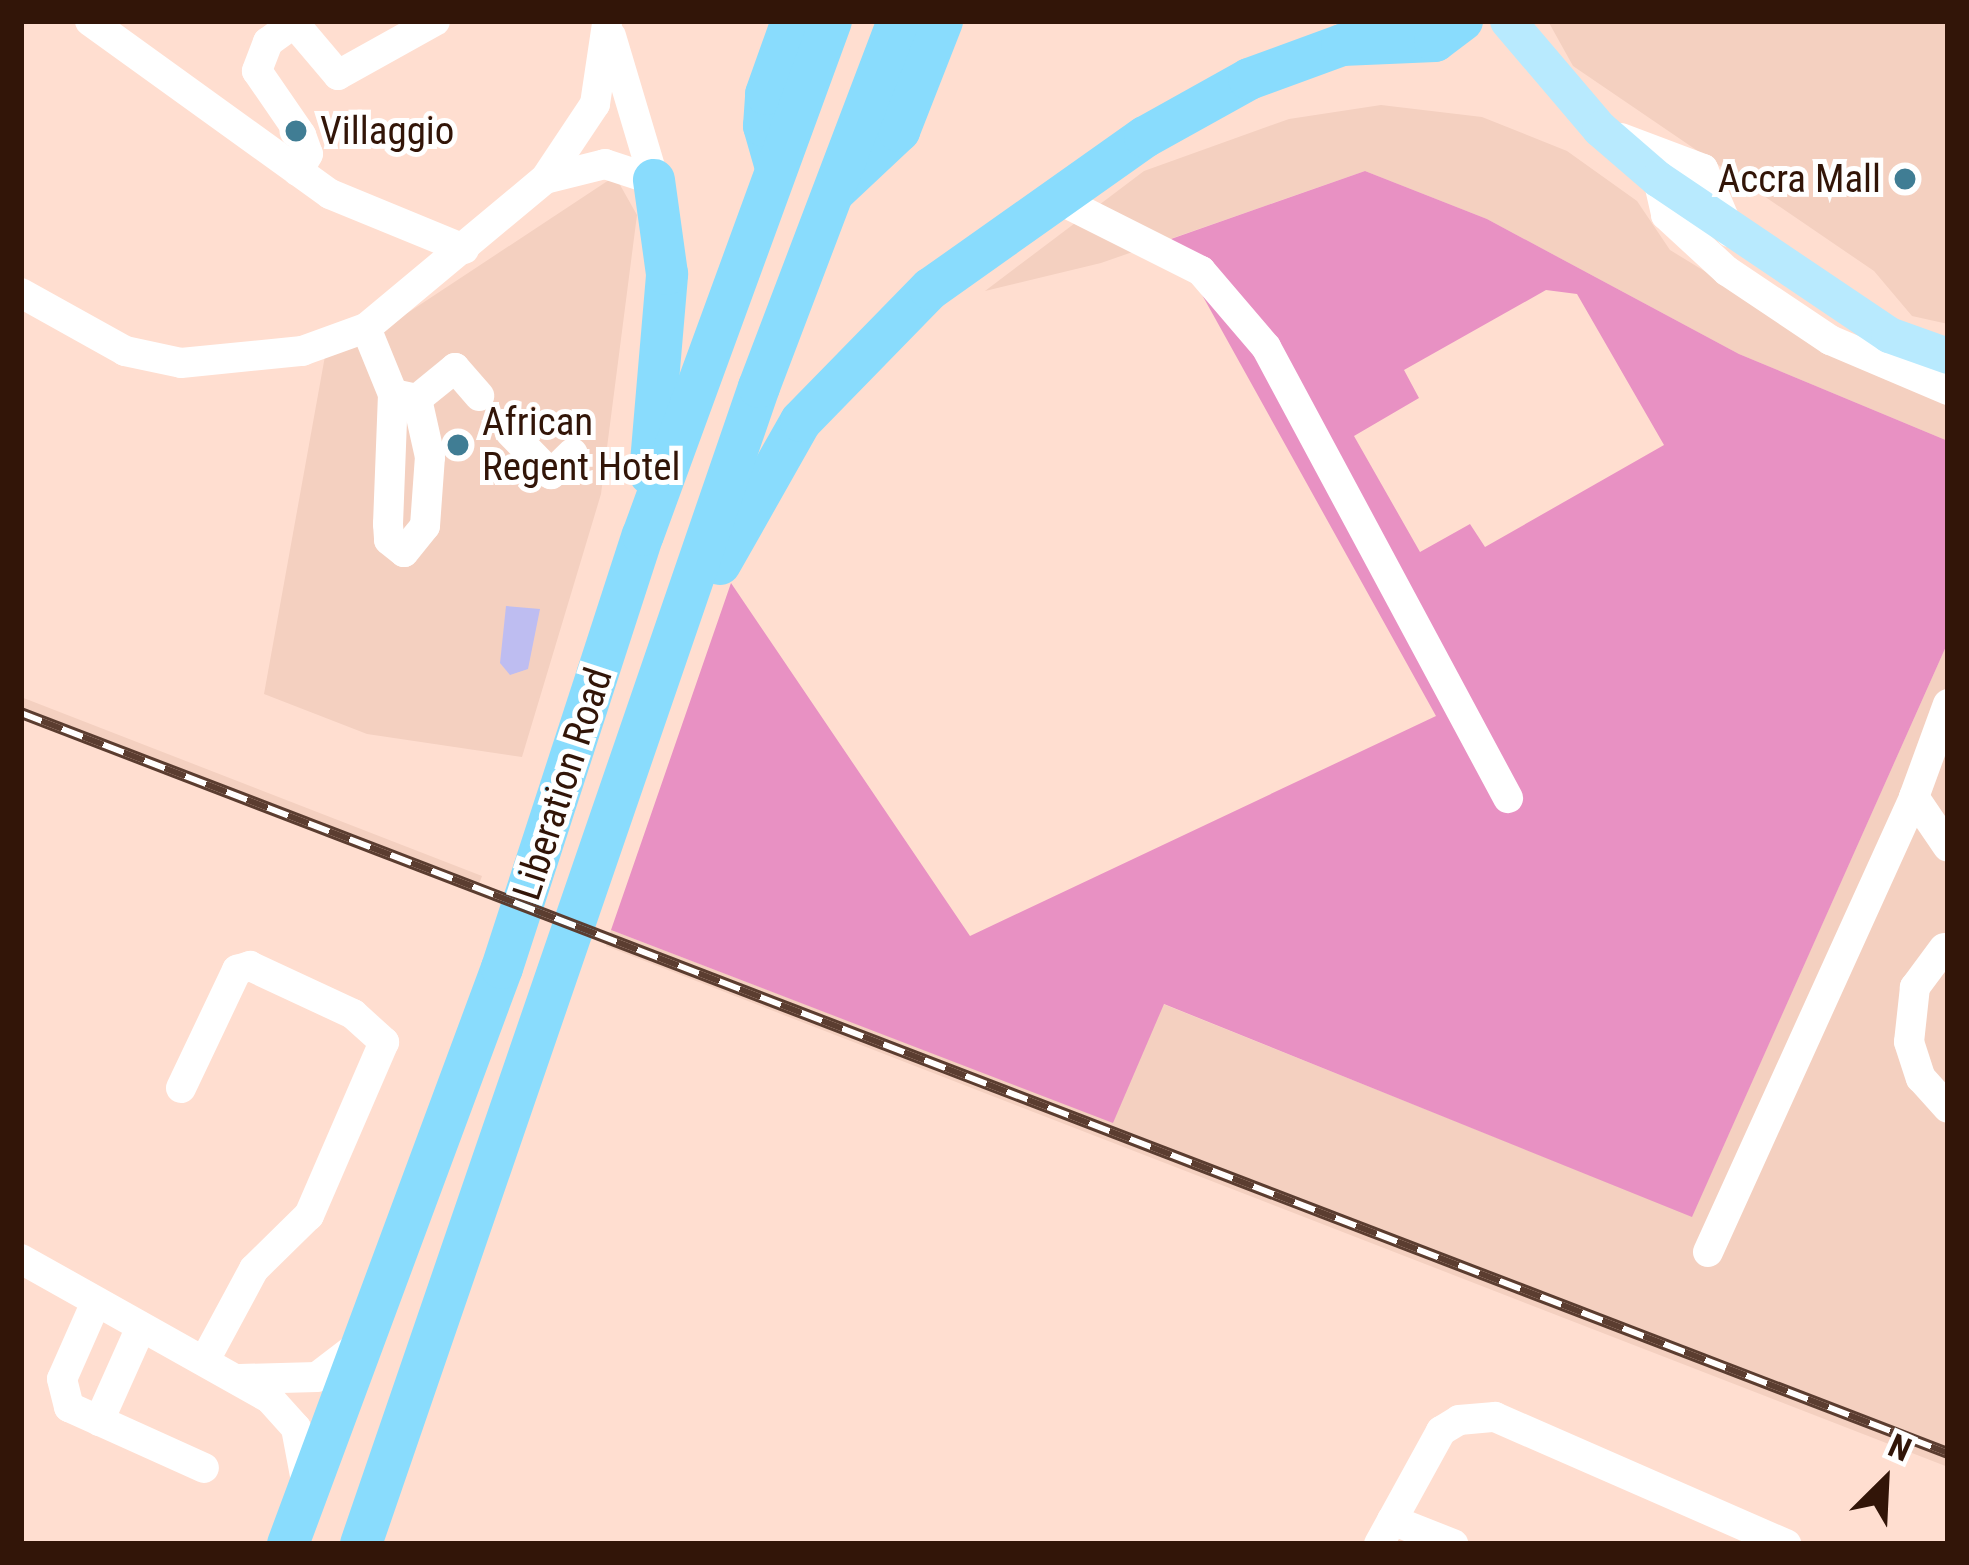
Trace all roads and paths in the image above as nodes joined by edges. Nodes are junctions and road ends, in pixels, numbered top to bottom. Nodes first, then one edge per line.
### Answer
1 (90, 21) edge
2 (435, 21) edge
3 (792, 21) edge
4 (832, 21) edge
5 (898, 21) edge
6 (942, 21) edge
7 (1462, 21) edge
8 (1508, 21) edge
9 (295, 22) edge
10 (607, 22) edge
11 (1372, 30) edge
12 (1600, 129) junction
13 (776, 168) junction
14 (298, 171) junction
15 (1658, 178) junction
16 (544, 179) junction
17 (654, 180) junction
18 (834, 192) junction
19 (1058, 199) junction
20 (1730, 232) junction
21 (464, 249) junction
22 (21, 293) edge
23 (366, 328) junction
24 (1948, 356) edge
25 (1948, 390) edge
26 (479, 396) dead end
27 (510, 432) dead end
28 (573, 453) dead end
29 (643, 535) junction
30 (674, 646) junction
31 (1948, 704) edge
32 (1914, 797) junction
33 (1508, 798) dead end
34 (1948, 847) edge
35 (1944, 948) dead end
36 (181, 1088) dead end
37 (1948, 1108) edge
38 (1708, 1252) dead end
39 (21, 1259) edge
40 (96, 1302) junction
41 (141, 1327) junction
42 (364, 1340) junction
43 (205, 1360) junction
44 (239, 1379) junction
45 (99, 1421) junction
46 (205, 1468) dead end
47 (308, 1492) junction
48 (1386, 1532) edge
49 (288, 1544) edge
50 (361, 1544) edge
51 (1453, 1544) edge
52 (1786, 1544) edge

1 - 14 street
2 - 9 street
3 - 13 highway
4 - 13 highway, Liberation Road
5 - 18 highway, Liberation Road
6 - 18 highway
7 - 11 highway
8 - 12 main road
9 - 14 street
10 - 16 street
10 - 17 street
11 - 19 highway
12 - 15 main road
12 - 20 street
13 - 29 highway, Liberation Road
14 - 21 street
15 - 20 main road
15 - 25 street
16 - 17 street
16 - 21 street
17 - 29 highway
18 - 30 highway, Liberation Road
19 - 30 highway
19 - 33 street
20 - 24 main road
21 - 23 street
22 - 23 street
23 - 26 street
27 - 28 street
29 - 42 highway, Liberation Road
30 - 50 highway, Liberation Road
31 - 32 street
32 - 34 street
32 - 38 street
35 - 37 street
36 - 43 street
39 - 40 street
40 - 41 street
40 - 45 street
41 - 43 street
41 - 45 street
42 - 44 street
42 - 47 highway, Liberation Road
43 - 44 street
44 - 47 street
45 - 46 street
47 - 49 highway, Liberation Road
48 - 51 street
48 - 52 street

